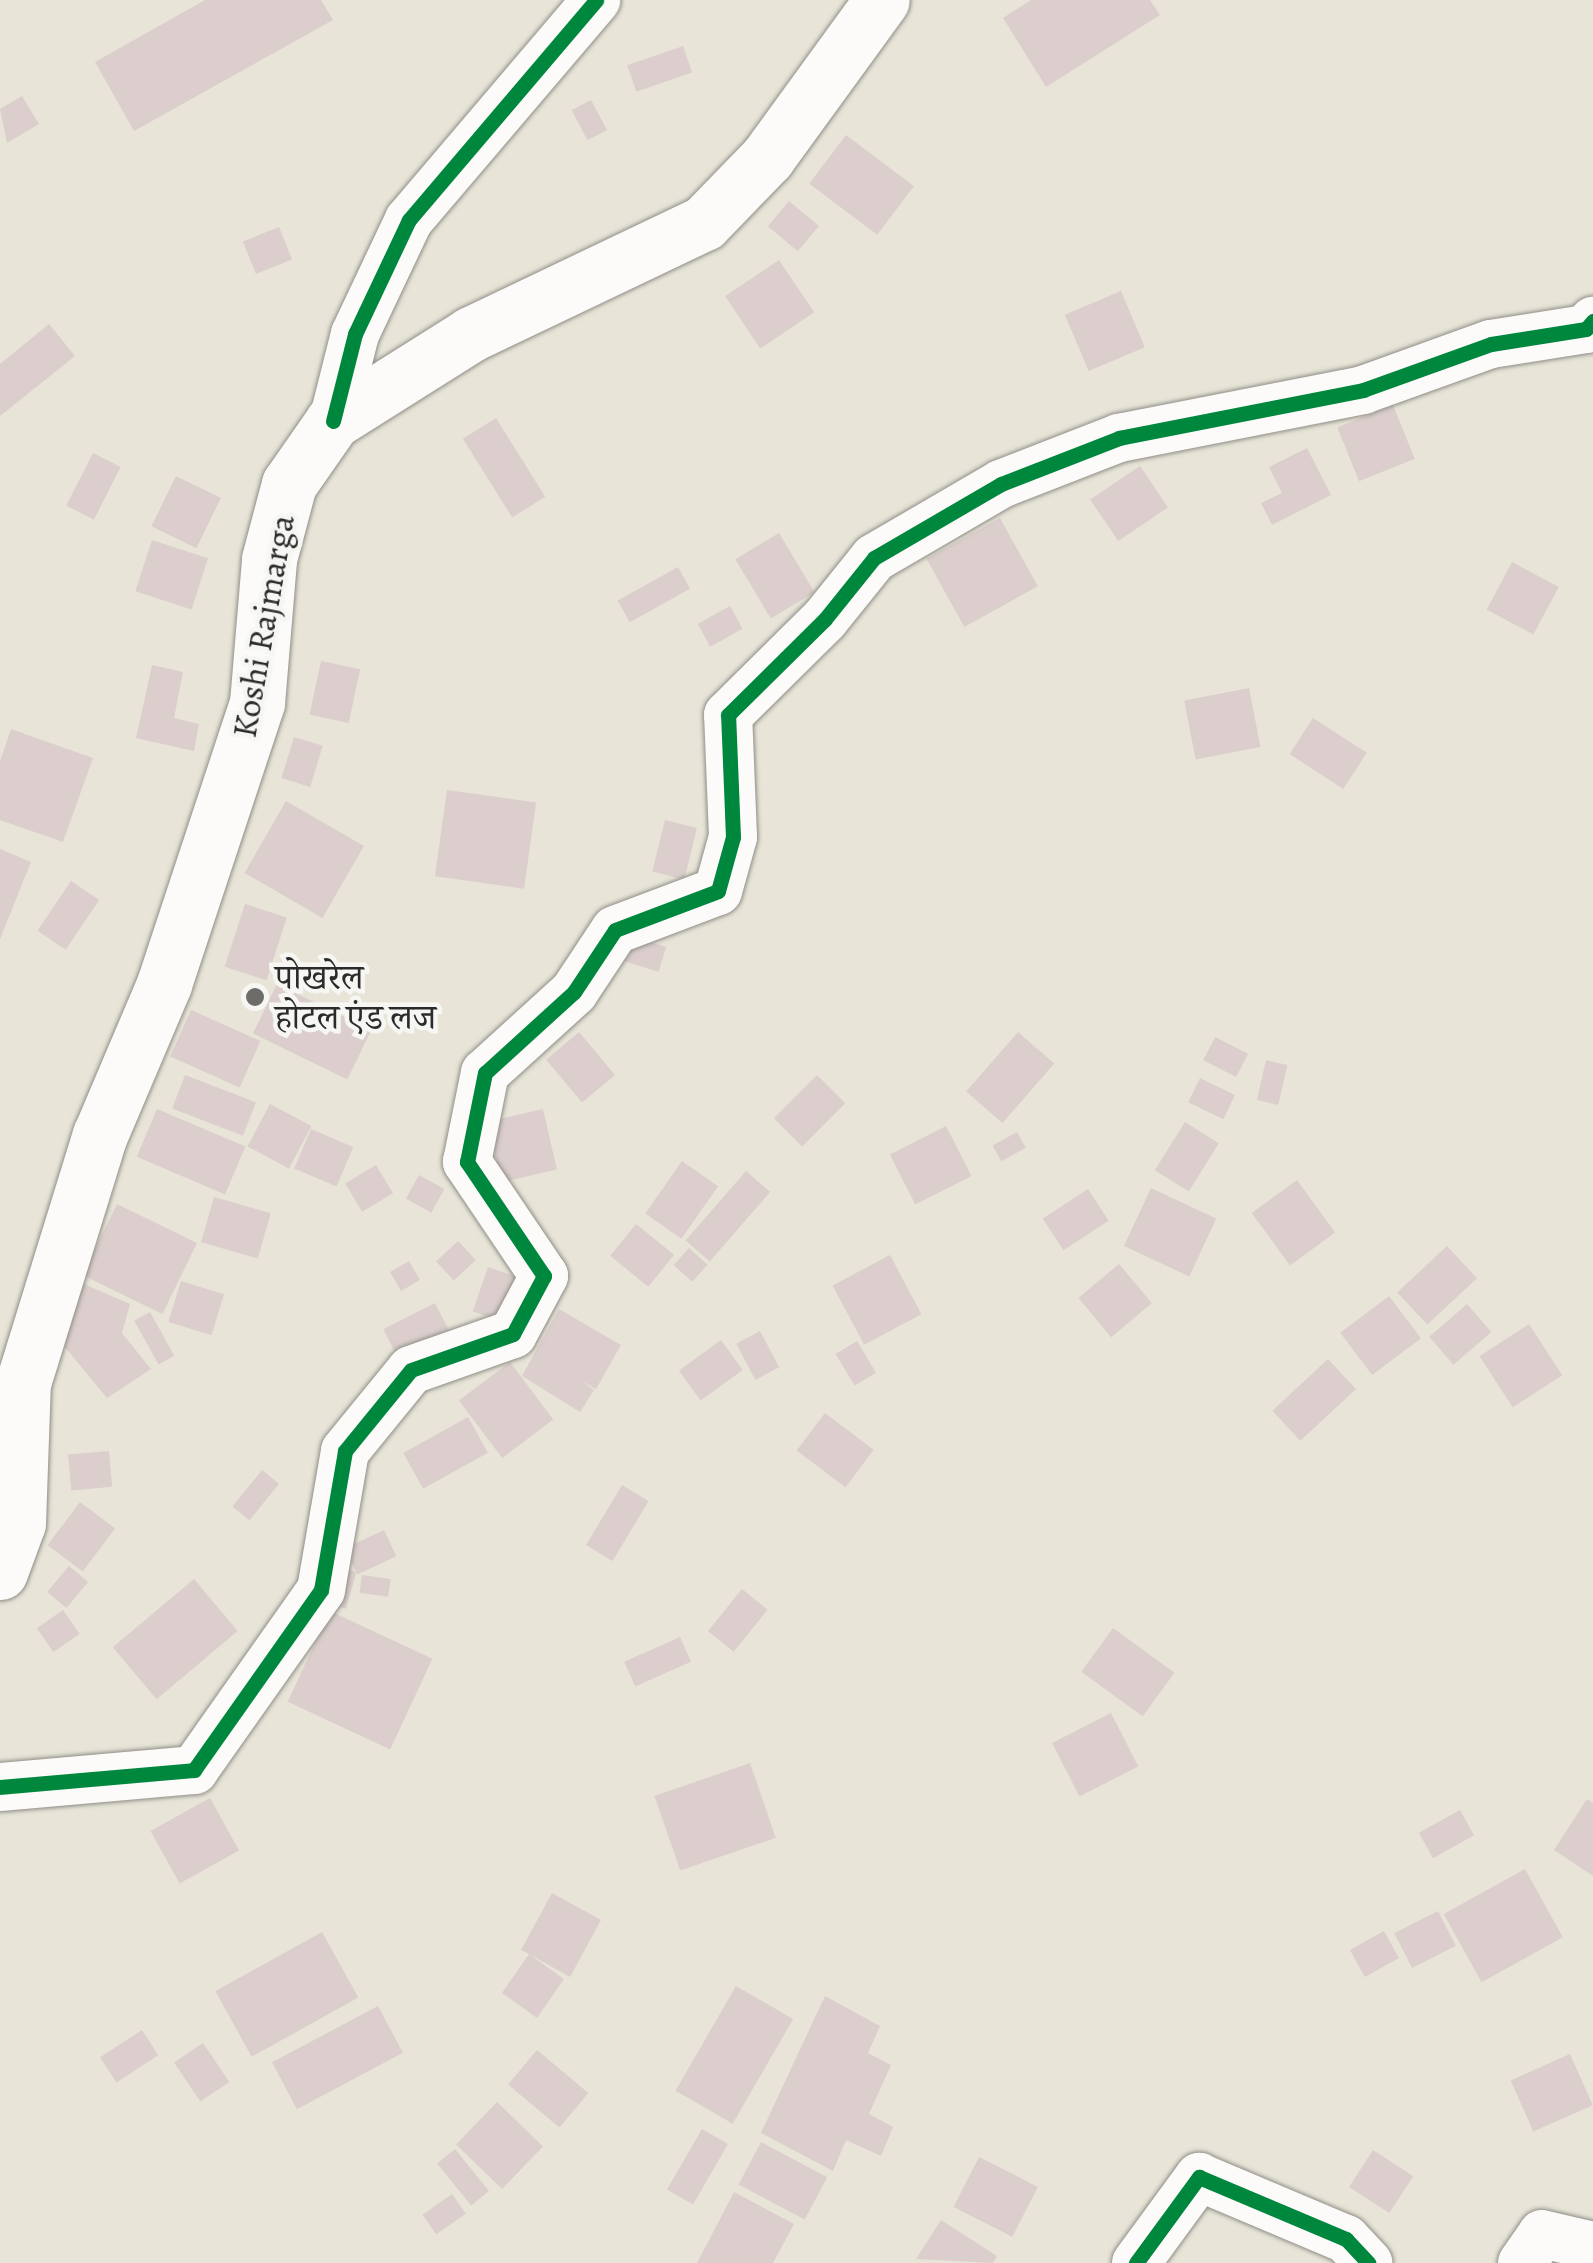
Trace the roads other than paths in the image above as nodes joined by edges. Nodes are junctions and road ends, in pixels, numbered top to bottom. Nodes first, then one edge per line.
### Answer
1 (596, 0) edge
2 (882, 0) edge
3 (1593, 320) edge
4 (333, 421) junction
5 (0, 1572) edge
6 (0, 1787) edge
7 (1593, 2246) edge
8 (1136, 2263) edge
9 (1368, 2263) edge
10 (1522, 2263) edge

1 - 4 street
2 - 4 main road, Koshi Rajmarga
3 - 6 street
4 - 5 main road, Koshi Rajmarga
7 - 10 street
8 - 9 street

